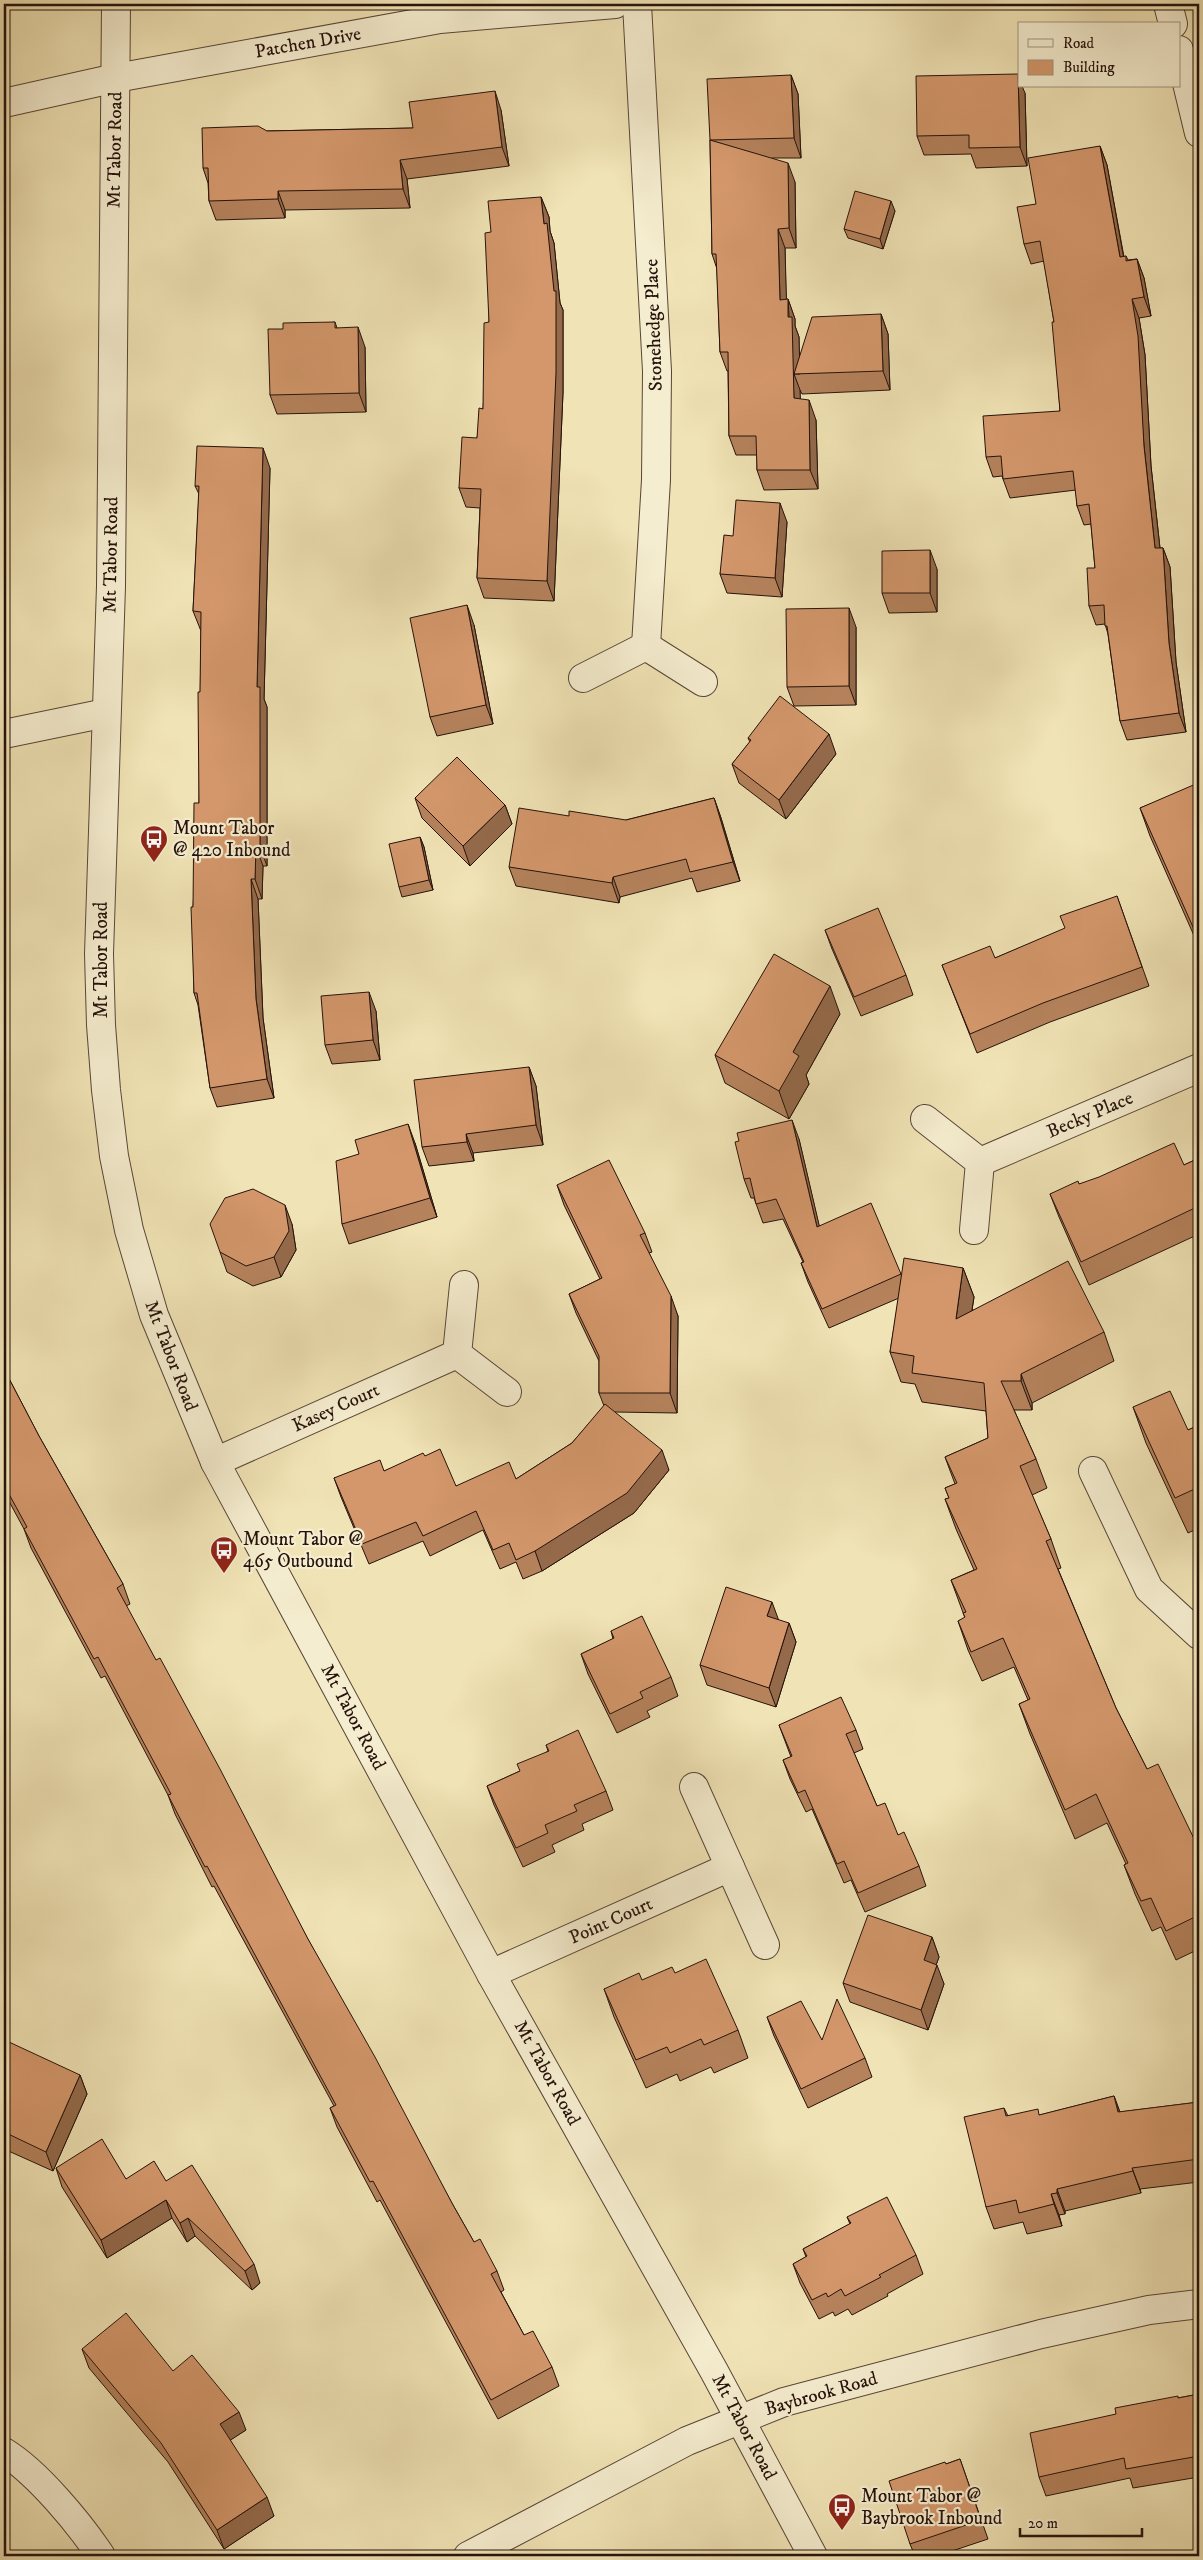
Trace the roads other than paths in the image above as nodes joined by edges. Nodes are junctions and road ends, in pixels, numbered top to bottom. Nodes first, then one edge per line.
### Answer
1 (116, 4) edge
2 (615, 4) edge
3 (637, 4) edge
4 (1168, 4) edge
5 (530, 7) edge
6 (1172, 22) edge
7 (1180, 54) edge
8 (116, 78) junction
9 (4, 103) edge
10 (1199, 133) edge
11 (646, 646) junction
12 (582, 678) dead end
13 (703, 682) dead end
14 (106, 713) junction
15 (4, 734) edge
16 (1199, 1068) edge
17 (925, 1119) dead end
18 (980, 1162) junction
19 (974, 1230) dead end
20 (464, 1285) dead end
21 (457, 1354) junction
22 (507, 1392) dead end
23 (215, 1462) junction
24 (1094, 1471) dead end
25 (1199, 1635) edge
26 (694, 1787) dead end
27 (730, 1867) junction
28 (764, 1945) dead end
29 (491, 1974) junction
30 (1199, 2304) edge
31 (741, 2420) junction
32 (4, 2452) edge
33 (101, 2556) edge
34 (468, 2556) edge
35 (813, 2556) edge

1 - 8 street, Mt Tabor Road
2 - 5 street, Patchen Drive
3 - 11 street, Stonehedge Place
4 - 6 street
5 - 8 street, Patchen Drive
7 - 10 street
8 - 9 street, Patchen Drive
8 - 14 street, Mt Tabor Road
11 - 12 street
11 - 13 street
14 - 15 street
14 - 23 street, Mt Tabor Road
16 - 18 street, Becky Place
17 - 18 street
18 - 19 street
20 - 21 street
21 - 22 street
21 - 23 street, Kasey Court
23 - 29 street, Mt Tabor Road
24 - 25 street
26 - 27 street
27 - 28 street
27 - 29 street, Point Court
29 - 31 street, Mt Tabor Road
30 - 31 street, Baybrook Road
31 - 34 street, Baybrook Road
31 - 35 street, Mt Tabor Road
32 - 33 street

